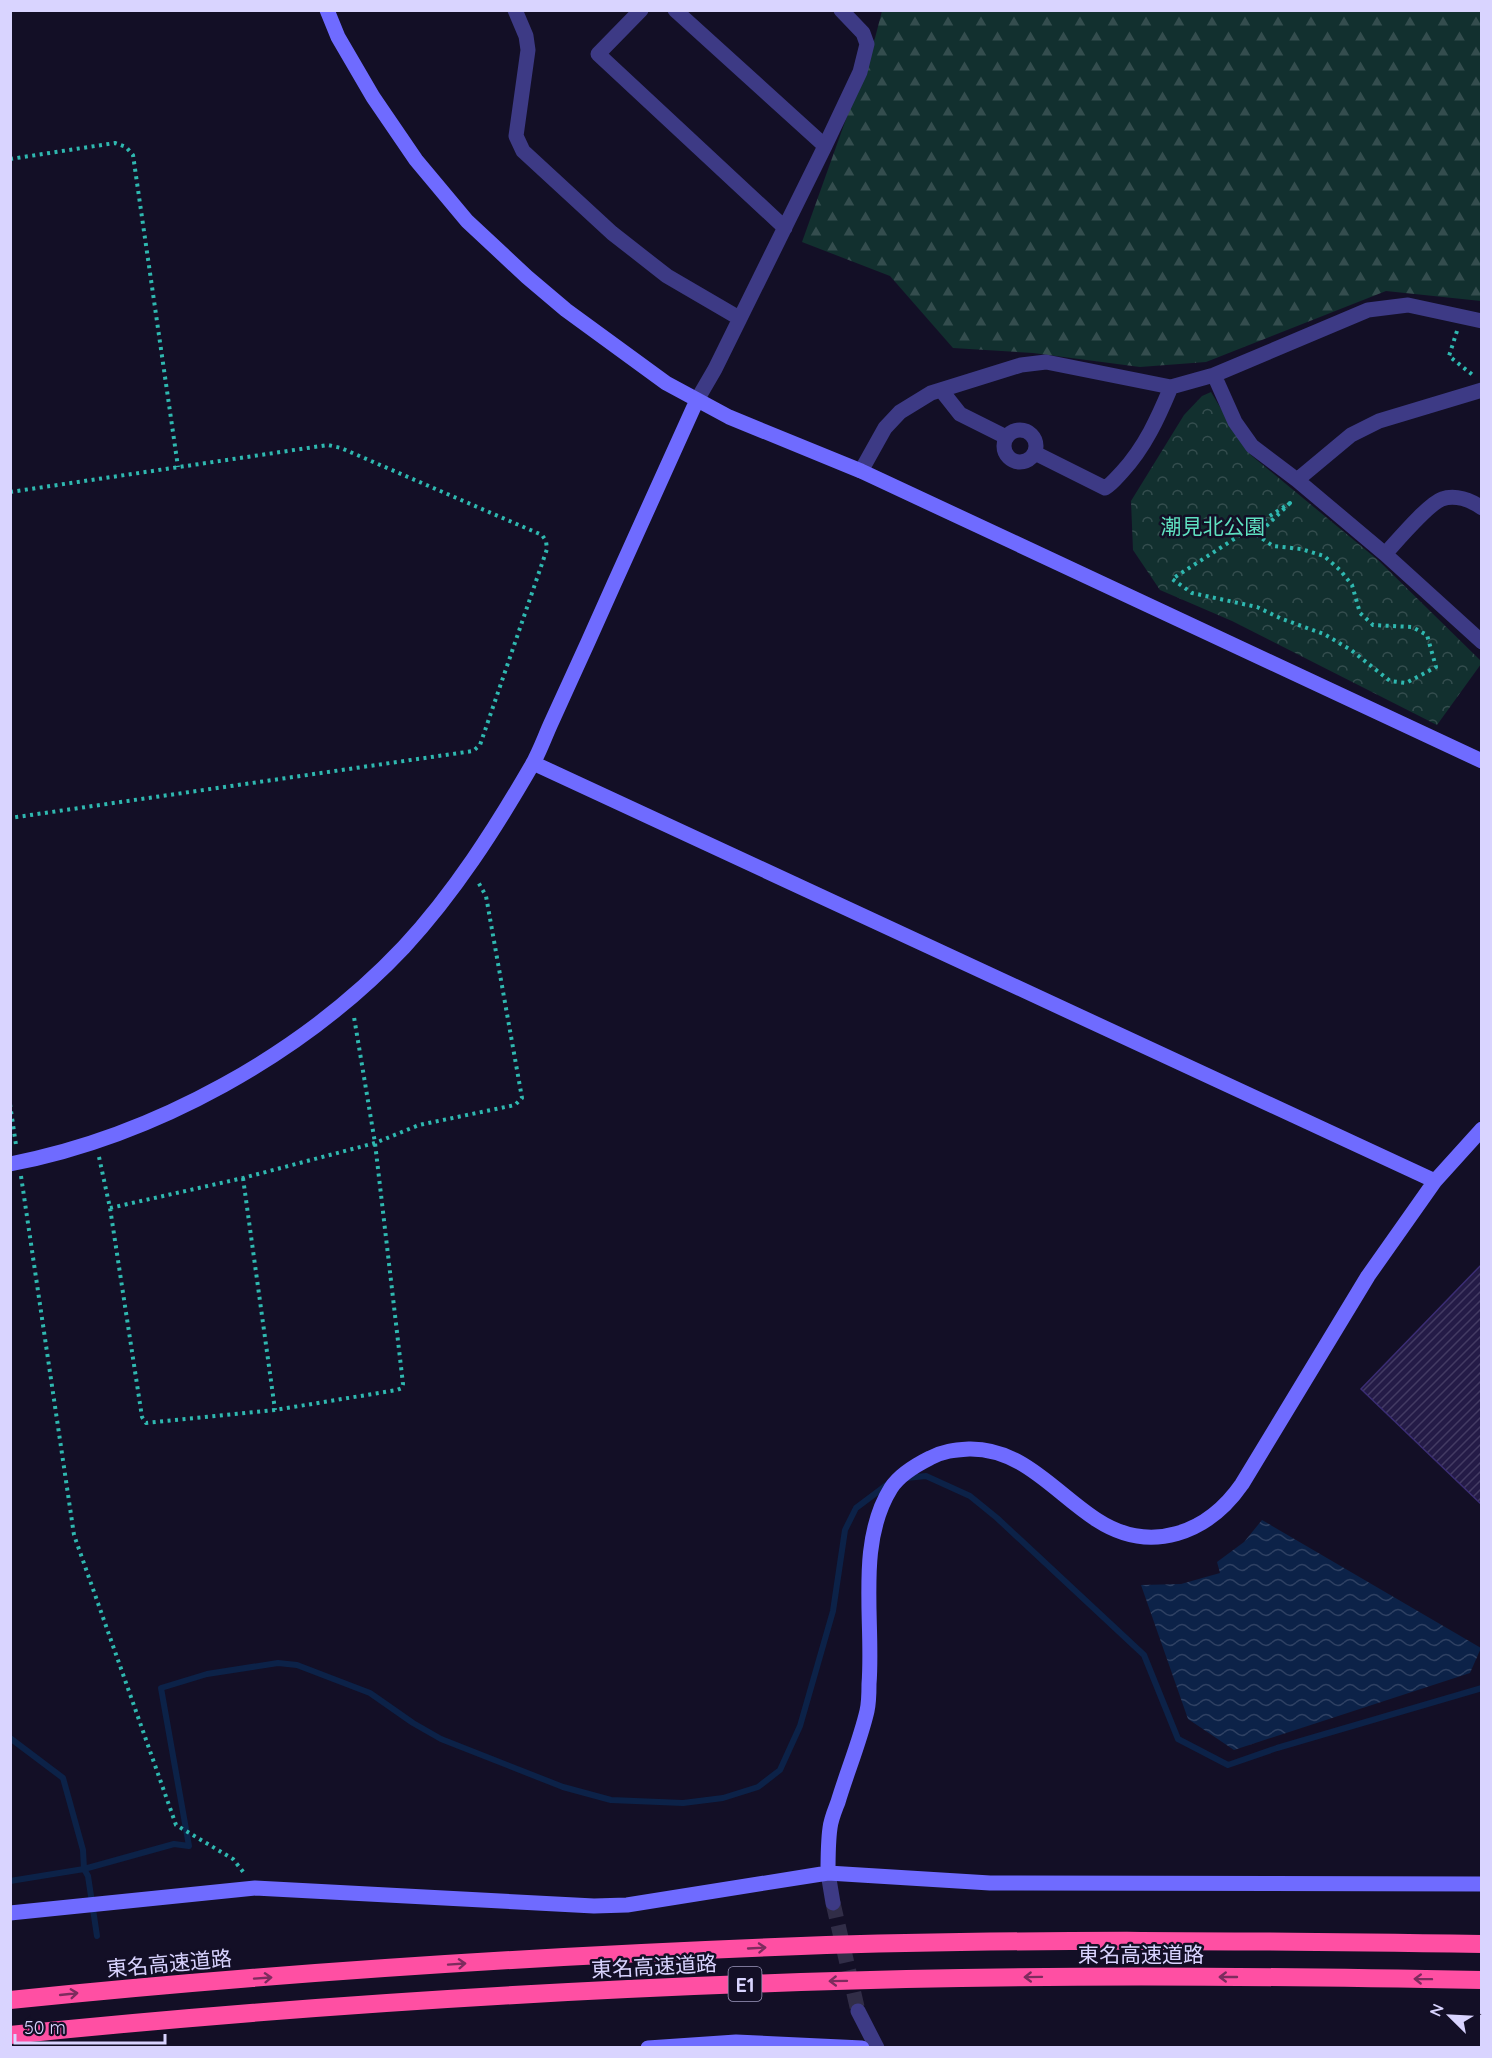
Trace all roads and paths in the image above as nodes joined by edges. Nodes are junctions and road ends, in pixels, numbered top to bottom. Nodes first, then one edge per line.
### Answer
1 (327, 10) edge
2 (515, 10) edge
3 (641, 10) edge
4 (675, 10) edge
5 (841, 10) edge
6 (825, 146) junction
7 (10, 159) edge
8 (785, 228) junction
9 (1461, 316) junction
10 (739, 318) junction
11 (1482, 321) edge
12 (1214, 375) junction
13 (1482, 382) edge
14 (1171, 387) junction
15 (941, 390) junction
16 (1482, 390) edge
17 (697, 399) junction
18 (1006, 437) junction
19 (1035, 453) junction
20 (178, 467) junction
21 (861, 471) junction
22 (1297, 480) junction
23 (10, 492) edge
24 (1482, 508) edge
25 (1385, 554) junction
26 (1172, 579) joint
27 (1482, 642) edge
28 (1482, 761) edge
29 (533, 763) junction
30 (10, 818) edge
31 (469, 865) junction
32 (350, 997) junction
33 (10, 1104) edge
34 (1482, 1129) edge
35 (96, 1141) junction
36 (375, 1143) junction
37 (15, 1163) edge
38 (243, 1178) junction
39 (1435, 1181) junction
40 (110, 1208) junction
41 (275, 1410) junction
42 (828, 1873) junction
43 (1482, 1884) edge
44 (255, 1888) junction
45 (833, 1903) tunnel mouth
46 (10, 1913) edge
47 (1482, 1944) edge
48 (1482, 1980) edge
49 (10, 2000) edge
50 (858, 2011) tunnel mouth
51 (10, 2036) edge
52 (648, 2048) edge
53 (862, 2048) edge
54 (877, 2048) edge

1 - 17 street
2 - 10 street
3 - 8 street
4 - 6 street
5 - 6 street
6 - 8 street
7 - 20 path
8 - 10 street
9 - 11 street
9 - 12 street
9 - 13 path
10 - 17 street
12 - 14 street
12 - 22 street
14 - 15 street
14 - 19 street
15 - 18 street
15 - 21 street
16 - 22 street
17 - 21 street
17 - 29 street
18 - 19 street
18 - 19 street
20 - 23 path
20 - 30 path
21 - 28 street
22 - 25 street
24 - 25 street
25 - 27 street
26 - 26 path
29 - 31 street
29 - 39 street
31 - 32 street
31 - 36 path
32 - 35 street
32 - 36 path
33 - 37 path
34 - 39 street
35 - 37 street
35 - 40 path
36 - 38 path
36 - 41 path
37 - 44 path
38 - 40 path
38 - 41 path
39 - 42 street
40 - 41 path
42 - 43 street
42 - 44 street
42 - 45 street
44 - 46 street
49 -> 47 highway, 東名高速道路 / E1
48 -> 51 highway, 東名高速道路 / E1
50 - 54 street
52 - 53 street

